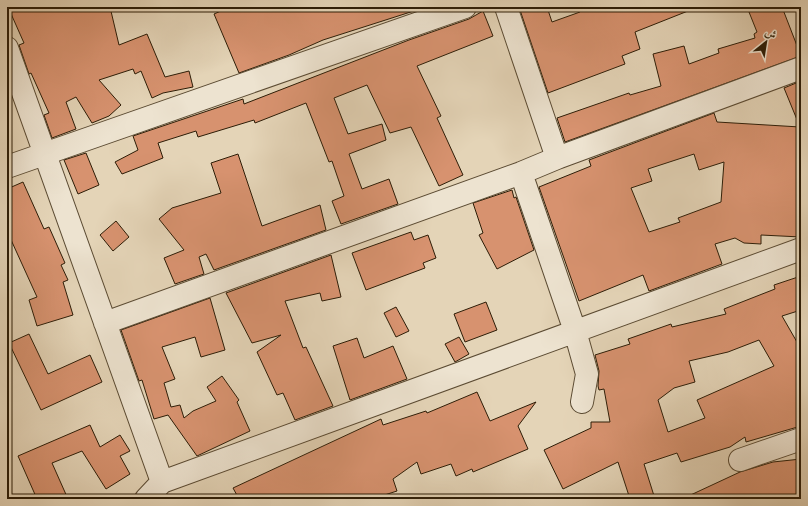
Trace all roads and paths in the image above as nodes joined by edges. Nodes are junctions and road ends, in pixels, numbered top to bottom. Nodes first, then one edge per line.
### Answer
1 (465, 7) edge
2 (506, 7) edge
3 (7, 48) edge
4 (801, 68) edge
5 (44, 154) junction
6 (557, 158) junction
7 (7, 167) edge
8 (521, 172) junction
9 (801, 249) edge
10 (105, 323) junction
11 (575, 331) junction
12 (582, 402) dead end
13 (801, 439) edge
14 (740, 460) dead end
15 (162, 482) junction
16 (146, 499) edge

1 - 5 street
2 - 6 street
3 - 5 street
4 - 6 street
5 - 7 street
5 - 10 street
6 - 8 street
8 - 10 street
8 - 11 street
9 - 11 street
10 - 15 street
11 - 12 street
11 - 15 street
13 - 14 street
15 - 16 street

